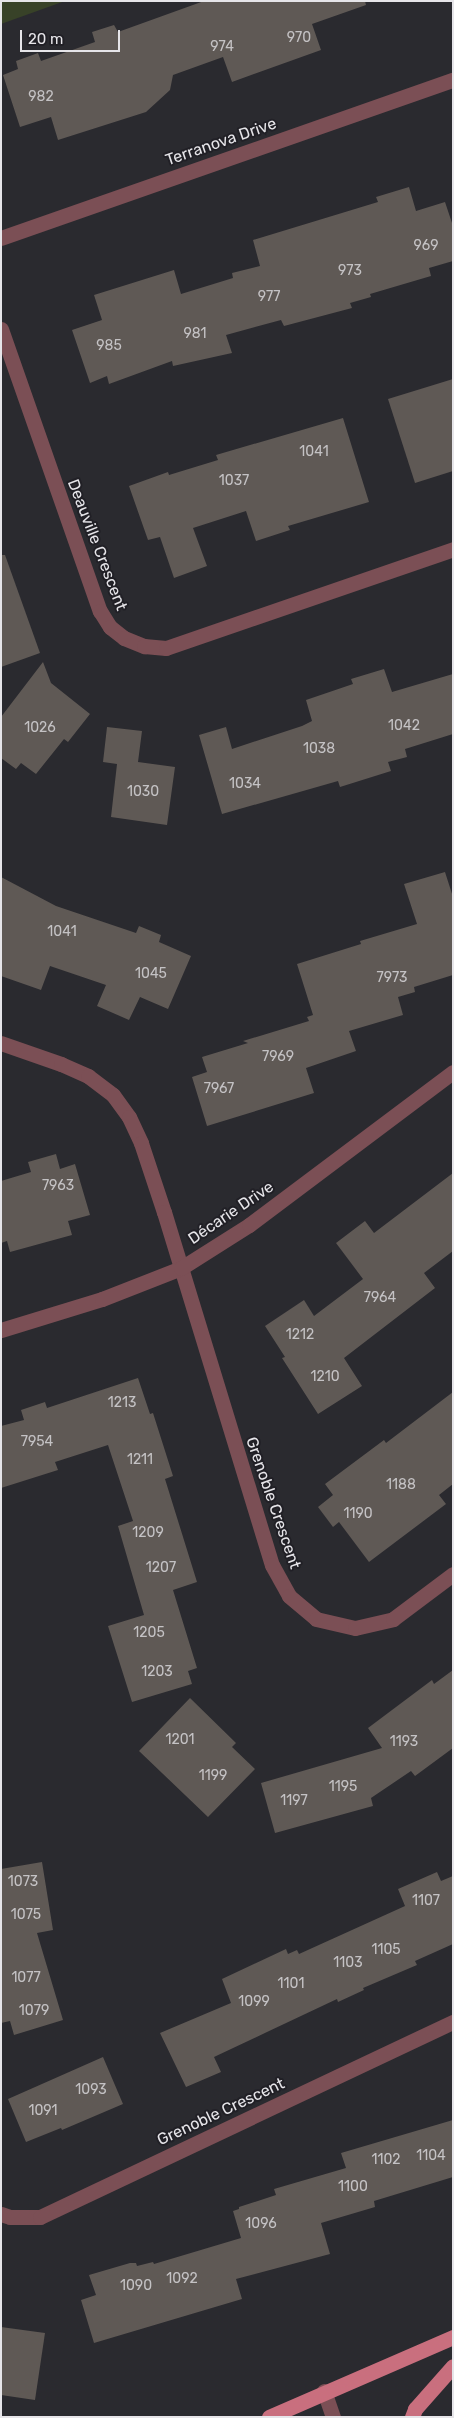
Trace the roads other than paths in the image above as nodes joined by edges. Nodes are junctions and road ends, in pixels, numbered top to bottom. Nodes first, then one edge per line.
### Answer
1 (453, 80) edge
2 (1, 238) edge
3 (1, 328) edge
4 (453, 549) edge
5 (1, 1043) edge
6 (453, 1072) edge
7 (181, 1268) junction
8 (1, 1330) edge
9 (453, 1574) edge
10 (453, 2022) edge
11 (1, 2214) edge
12 (453, 2337) edge
13 (453, 2366) edge
14 (324, 2391) junction
15 (270, 2417) edge
16 (333, 2417) edge
17 (412, 2417) edge

1 - 2 street, Terranova Drive
3 - 4 street, Deauville Crescent
5 - 7 street
6 - 7 street, Décarie Drive
7 - 8 street, Décarie Drive
7 - 9 street, Grenoble Crescent
10 - 11 street, Grenoble Crescent
12 - 14 main road
13 - 17 main road
14 - 15 main road
14 - 16 street

